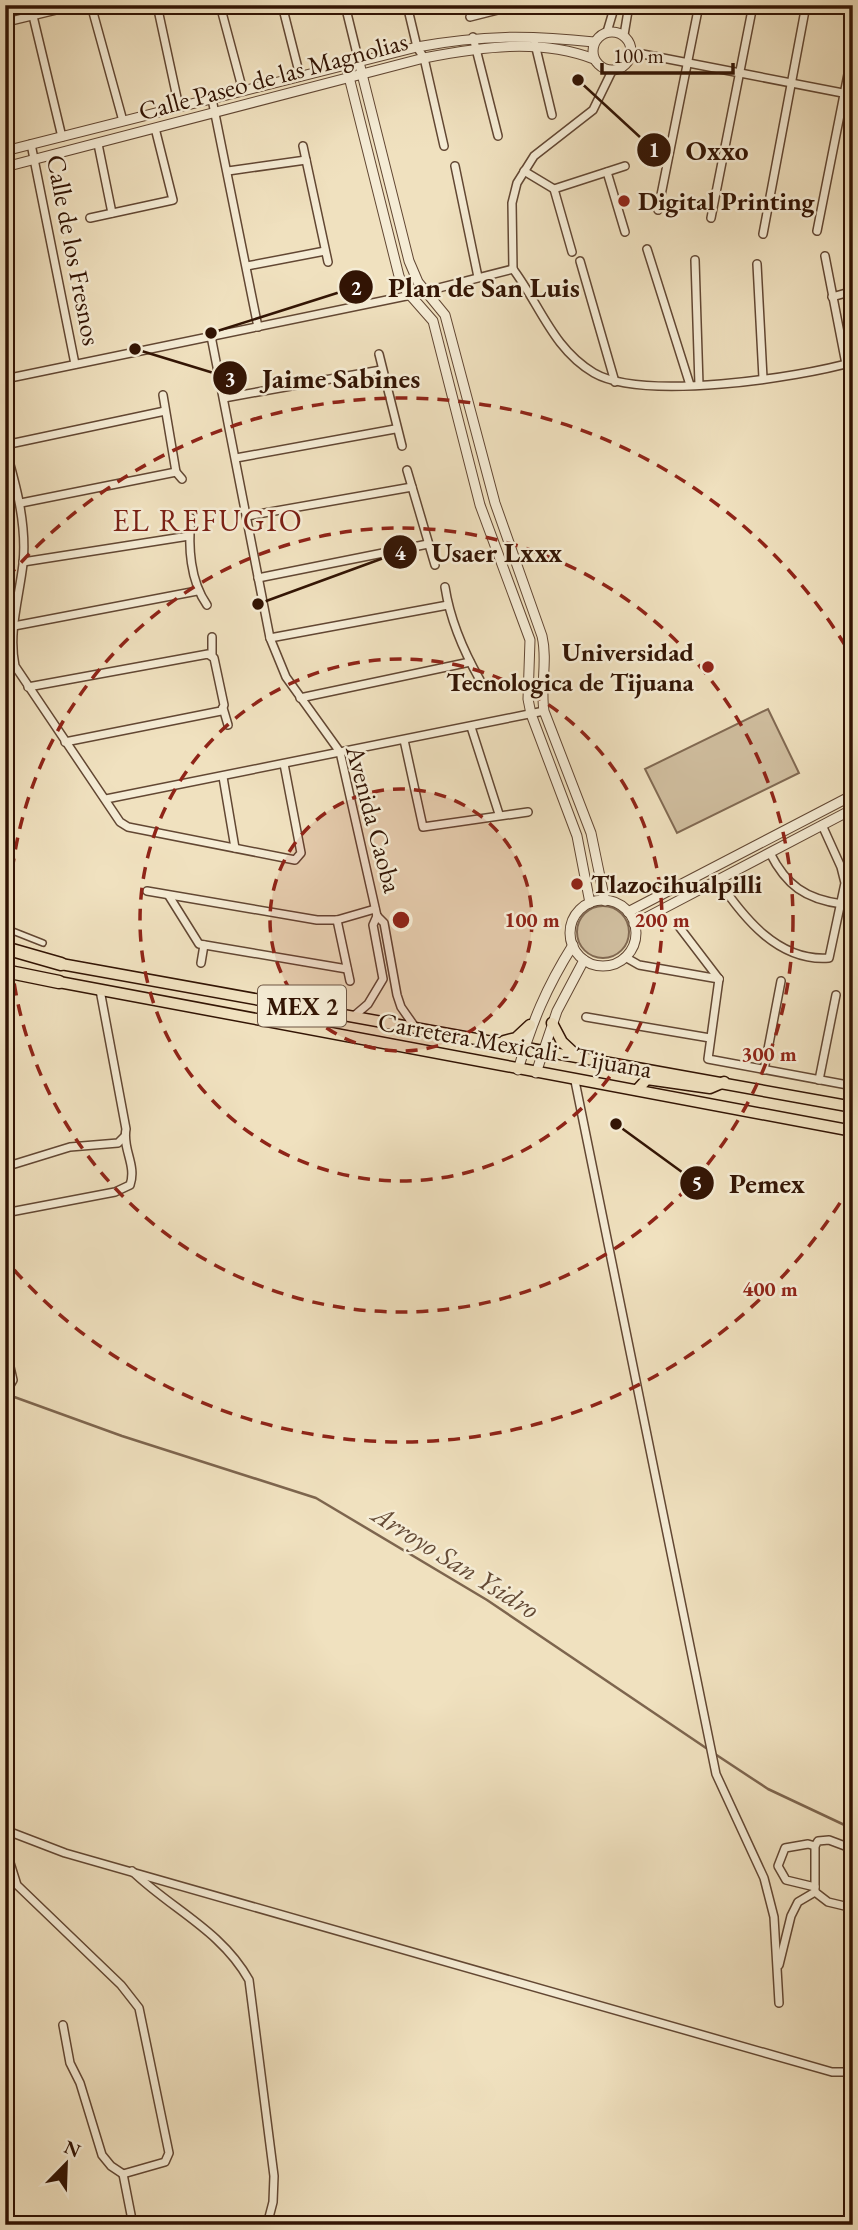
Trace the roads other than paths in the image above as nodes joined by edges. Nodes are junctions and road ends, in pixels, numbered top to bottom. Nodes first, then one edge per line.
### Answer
1 (77, 5) edge
2 (91, 5) edge
3 (157, 5) edge
4 (220, 5) edge
5 (282, 5) edge
6 (345, 5) edge
7 (407, 5) edge
8 (517, 5) edge
9 (615, 5) edge
10 (629, 5) edge
11 (699, 5) edge
12 (753, 5) edge
13 (806, 5) edge
14 (33, 16) junction
15 (470, 17) dead end
16 (11, 21) dead end
17 (607, 32) junction
18 (624, 36) junction
19 (473, 37) junction
20 (535, 41) junction
21 (445, 42) junction
22 (594, 42) junction
23 (417, 47) junction
24 (476, 48) junction
25 (853, 49) edge
26 (632, 52) junction
27 (449, 53) junction
28 (424, 58) junction
29 (594, 60) junction
30 (359, 62) junction
31 (686, 63) junction
32 (345, 65) junction
33 (612, 71) junction
34 (362, 74) junction
35 (739, 74) junction
36 (300, 76) junction
37 (349, 78) junction
38 (790, 83) junction
39 (243, 91) junction
40 (844, 94) junction
41 (853, 95) edge
42 (212, 99) junction
43 (179, 107) junction
44 (215, 112) junction
45 (552, 115) dead end
46 (124, 121) junction
47 (155, 128) junction
48 (498, 136) dead end
49 (62, 137) junction
50 (98, 144) junction
51 (31, 145) junction
52 (303, 146) dead end
53 (444, 146) dead end
54 (5, 151) edge
55 (35, 160) junction
56 (306, 160) junction
57 (455, 166) dead end
58 (625, 166) dead end
59 (5, 167) edge
60 (228, 171) junction
61 (524, 171) junction
62 (607, 172) junction
63 (554, 189) junction
64 (658, 210) dead end
65 (112, 212) junction
66 (90, 218) dead end
67 (711, 218) dead end
68 (625, 232) dead end
69 (817, 232) dead end
70 (764, 234) dead end
71 (647, 248) dead end
72 (325, 251) junction
73 (572, 252) dead end
74 (825, 256) dead end
75 (695, 260) dead end
76 (580, 261) dead end
77 (328, 262) dead end
78 (757, 264) dead end
79 (247, 265) junction
80 (513, 269) junction
81 (478, 277) junction
82 (426, 291) junction
83 (853, 291) edge
84 (411, 295) junction
85 (832, 296) junction
86 (258, 327) junction
87 (211, 336) junction
88 (379, 354) dead end
89 (75, 363) junction
90 (849, 363) edge
91 (381, 370) junction
92 (763, 378) junction
93 (5, 379) edge
94 (615, 382) junction
95 (695, 385) junction
96 (163, 395) dead end
97 (224, 398) junction
98 (165, 411) junction
99 (396, 429) junction
100 (5, 446) edge
101 (402, 446) dead end
102 (236, 458) junction
103 (408, 470) dead end
104 (176, 472) junction
105 (182, 479) dead end
106 (412, 487) junction
107 (21, 503) junction
108 (247, 516) junction
109 (191, 518) dead end
110 (189, 536) junction
111 (428, 544) junction
112 (23, 562) junction
113 (435, 565) dead end
114 (258, 578) junction
115 (445, 587) dead end
116 (197, 591) junction
117 (207, 605) dead end
118 (448, 605) junction
119 (14, 625) junction
120 (212, 637) dead end
121 (271, 638) junction
122 (212, 655) junction
123 (470, 662) junction
124 (480, 680) dead end
125 (28, 687) junction
126 (300, 698) junction
127 (223, 708) junction
128 (544, 711) junction
129 (530, 714) junction
130 (228, 725) dead end
131 (471, 727) junction
132 (404, 740) junction
133 (65, 742) junction
134 (340, 752) junction
135 (284, 764) junction
136 (223, 777) junction
137 (853, 795) edge
138 (106, 799) junction
139 (853, 809) edge
140 (527, 812) dead end
141 (499, 814) junction
142 (822, 825) junction
143 (234, 848) junction
144 (770, 853) junction
145 (718, 880) junction
146 (147, 891) dead end
147 (169, 896) junction
148 (605, 901) junction
149 (590, 903) junction
150 (842, 904) junction
151 (628, 912) junction
152 (376, 913) junction
153 (337, 920) junction
154 (634, 924) junction
155 (677, 924) dead end
156 (5, 928) edge
157 (43, 943) dead end
158 (204, 946) junction
159 (573, 946) junction
160 (5, 951) edge
161 (625, 957) junction
162 (584, 960) junction
163 (201, 963) dead end
164 (61, 964) joint
165 (347, 969) junction
166 (5, 971) edge
167 (5, 979) edge
168 (719, 979) junction
169 (350, 981) dead end
170 (781, 981) dead end
171 (59, 982) junction
172 (100, 990) junction
173 (836, 995) dead end
174 (354, 1016) junction
175 (586, 1017) dead end
176 (552, 1023) junction
177 (530, 1025) junction
178 (415, 1027) junction
179 (710, 1038) junction
180 (499, 1042) junction
181 (524, 1046) junction
182 (543, 1050) junction
183 (579, 1057) junction
184 (518, 1070) junction
185 (764, 1070) junction
186 (536, 1073) junction
187 (820, 1080) junction
188 (576, 1081) junction
189 (724, 1082) junction
190 (853, 1086) edge
191 (637, 1090) junction
192 (853, 1107) edge
193 (853, 1131) edge
194 (124, 1137) junction
195 (5, 1167) edge
196 (5, 1213) edge
197 (5, 1345) edge
198 (5, 1394) edge
199 (5, 1830) edge
200 (815, 1846) junction
201 (5, 1847) edge
202 (853, 1849) edge
203 (130, 1870) junction
204 (815, 1890) junction
205 (853, 1908) edge
206 (777, 1972) junction
207 (779, 2003) dead end
208 (63, 2025) dead end
209 (853, 2073) edge
210 (123, 2174) junction
211 (133, 2225) edge
212 (267, 2225) edge

1 - 14 street
2 - 46 street
3 - 43 street
4 - 39 street
5 - 36 street
6 - 30 street
7 - 23 street
8 - 15 street
9 - 17 street
10 - 18 street
11 - 31 street
12 - 35 street
13 - 38 street
14 - 16 street
14 - 49 street
17 - 18 street
17 - 22 street
18 - 26 street
19 - 20 street, Calle Paseo de las Magnolias
19 - 21 street, Calle Paseo de las Magnolias
19 - 24 street
20 - 22 street, Calle Paseo de las Magnolias
20 - 24 street, Calle Paseo de las Magnolias
20 - 29 street, Calle Paseo de las Magnolias
20 - 45 street
21 - 23 street, Calle Paseo de las Magnolias
21 - 27 street
22 - 29 street
23 - 28 street
23 - 30 street, Calle Paseo de las Magnolias
24 - 27 street, Calle Paseo de las Magnolias
24 - 48 street
25 - 40 street
26 - 31 street
26 - 33 street
27 - 28 street, Calle Paseo de las Magnolias
28 - 34 street, Calle Paseo de las Magnolias
28 - 53 street
29 - 33 street
30 - 32 street, Calle Paseo de las Magnolias
30 - 34 street
31 - 35 street
31 - 64 street
32 - 36 street, Calle Paseo de las Magnolias
32 - 37 street
33 - 61 street
34 - 37 street, Calle Paseo de las Magnolias
34 - 82 street
35 - 38 street
35 - 67 street
36 - 39 street, Calle Paseo de las Magnolias
37 - 44 street, Calle Paseo de las Magnolias
37 - 84 street
38 - 40 street
38 - 70 street
39 - 42 street, Calle Paseo de las Magnolias
40 - 41 street
40 - 69 street
42 - 43 street, Calle Paseo de las Magnolias
42 - 44 street
43 - 46 street, Calle Paseo de las Magnolias
44 - 47 street, Calle Paseo de las Magnolias
44 - 60 street
46 - 49 street, Calle Paseo de las Magnolias
47 - 50 street, Calle Paseo de las Magnolias
47 - 65 street
49 - 51 street, Calle Paseo de las Magnolias
50 - 55 street, Calle Paseo de las Magnolias
50 - 65 street
51 - 54 street, Calle Paseo de las Magnolias
51 - 55 street, Calle de los Fresnos
52 - 56 street
55 - 59 street, Calle Paseo de las Magnolias
55 - 89 street, Calle de los Fresnos
56 - 60 street
56 - 72 street
57 - 81 street
58 - 62 street
60 - 79 street
61 - 63 street
61 - 80 street
62 - 63 street
62 - 68 street
63 - 73 street
65 - 66 street
71 - 95 street
72 - 77 street
72 - 79 street
74 - 85 street
75 - 95 street
76 - 94 street
78 - 92 street
79 - 86 street
80 - 81 street
80 - 94 street
81 - 82 street
82 - 84 street
82 - 128 street
83 - 85 street
84 - 86 street
84 - 129 street
85 - 90 street
86 - 87 street
87 - 89 street
87 - 97 street, Avenida Caoba
88 - 91 street
89 - 93 street
90 - 92 street
91 - 97 street
91 - 99 street
92 - 95 street
94 - 95 street
96 - 98 street
97 - 102 street, Avenida Caoba
98 - 100 street
98 - 104 street
99 - 101 street
99 - 102 street
100 - 107 street
102 - 108 street, Avenida Caoba
103 - 106 street
104 - 105 street
104 - 107 street
106 - 108 street
106 - 111 street
107 - 112 street
108 - 114 street, Avenida Caoba
109 - 110 street
110 - 112 street
110 - 116 street
111 - 113 street
111 - 114 street
112 - 119 street
114 - 121 street, Avenida Caoba
115 - 118 street
116 - 117 street
116 - 119 street
118 - 121 street
118 - 123 street
119 - 125 street
120 - 122 street
121 - 126 street, Avenida Caoba
122 - 125 street
122 - 127 street
123 - 124 street
123 - 126 street
125 - 133 street
126 - 134 street, Avenida Caoba
127 - 130 street
127 - 133 street
128 - 129 street
128 - 148 street
129 - 131 street
129 - 149 street
131 - 132 street
131 - 141 street
132 - 134 street
132 - 141 street
133 - 138 street
134 - 135 street
134 - 152 street, Avenida Caoba
135 - 136 street
135 - 143 street
136 - 138 street
136 - 143 street
137 - 151 street
138 - 143 street
139 - 142 street
140 - 141 street
142 - 144 street
142 - 150 street
144 - 145 street
144 - 150 street
145 - 150 street
145 - 154 street
146 - 147 street
147 - 153 street
147 - 158 street
148 - 149 street
148 - 151 street
149 - 159 street
151 - 154 street
152 - 153 street
152 - 174 street
152 - 178 street
153 - 165 street
154 - 161 street
155 - 168 street
156 - 157 street
158 - 163 street
158 - 165 street
159 - 162 street
159 - 177 street
160 - 164 highway
161 - 162 street
161 - 168 street
162 - 176 street
164 - 174 main road, Carretera Mexicali - Tijuana / MEX 2
165 - 169 street
166 - 171 highway, Carretera Mexicali - Tijuana / MEX 2
167 - 171 highway
168 - 179 street
170 - 185 street
171 - 172 main road, Carretera Mexicali - Tijuana / MEX 2
172 - 184 main road, Carretera Mexicali - Tijuana / MEX 2
172 - 194 street
173 - 187 street
174 - 178 main road, Carretera Mexicali - Tijuana / MEX 2
175 - 179 street
176 - 182 street
176 - 183 main road
177 - 180 main road
177 - 181 street
178 - 180 main road, Carretera Mexicali - Tijuana / MEX 2
179 - 185 street
180 - 181 main road, Carretera Mexicali - Tijuana / MEX 2
181 - 182 main road, Carretera Mexicali - Tijuana / MEX 2
181 - 184 street
182 - 183 main road, Carretera Mexicali - Tijuana / MEX 2
182 - 186 street
183 - 189 main road, Carretera Mexicali - Tijuana / MEX 2
184 - 186 main road, Carretera Mexicali - Tijuana / MEX 2
185 - 187 street
186 - 188 main road, Carretera Mexicali - Tijuana / MEX 2
187 - 190 street
188 - 191 main road, Carretera Mexicali - Tijuana / MEX 2
188 - 206 street
189 - 191 main road
189 - 192 main road, Carretera Mexicali - Tijuana / MEX 2
191 - 193 main road, Carretera Mexicali - Tijuana / MEX 2
194 - 195 street
194 - 196 street
197 - 198 street
199 - 203 street
200 - 202 street
200 - 204 street
200 - 204 street
201 - 210 street
203 - 209 street
203 - 212 street
204 - 205 street
204 - 206 street
206 - 207 street
208 - 210 street
210 - 211 street

